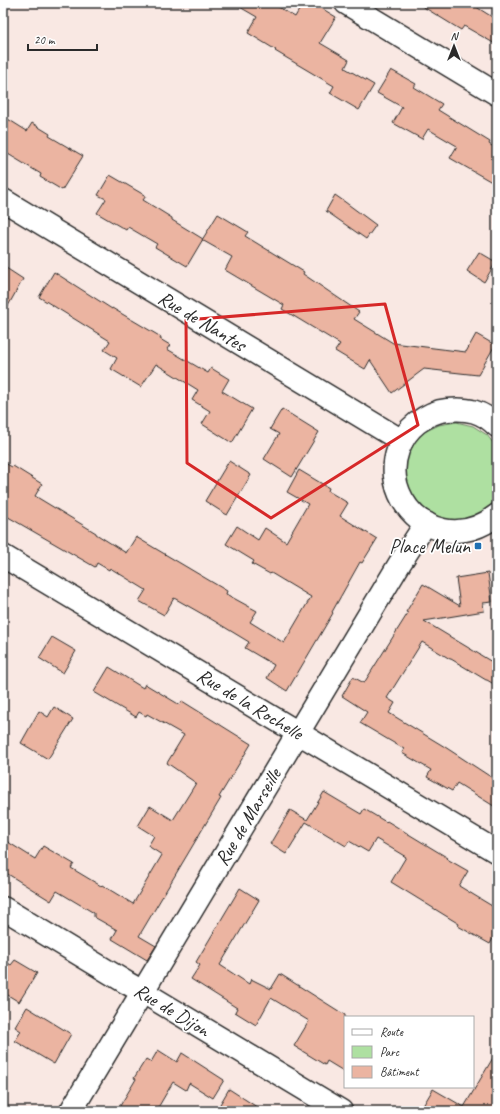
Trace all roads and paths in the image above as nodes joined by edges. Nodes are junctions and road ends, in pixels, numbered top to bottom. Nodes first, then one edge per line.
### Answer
1 (346, 3) edge
2 (497, 94) edge
3 (3, 200) edge
4 (494, 416) edge
5 (402, 441) junction
6 (497, 515) edge
7 (426, 523) junction
8 (3, 556) edge
9 (298, 733) junction
10 (497, 852) edge
11 (3, 908) edge
12 (143, 992) junction
13 (71, 1111) edge
14 (341, 1111) edge

1 - 2 street
3 - 5 street, Rue de Nantes
4 - 5 street
5 - 7 street
6 - 7 street
7 - 9 street, Rue de Marseille
8 - 9 street, Rue de la Rochelle
9 - 10 street, Rue de la Rochelle
9 - 12 street, Rue de Marseille
11 - 12 street, Rue de Dijon
12 - 13 street, Rue de Marseille
12 - 14 street, Rue de Dijon

